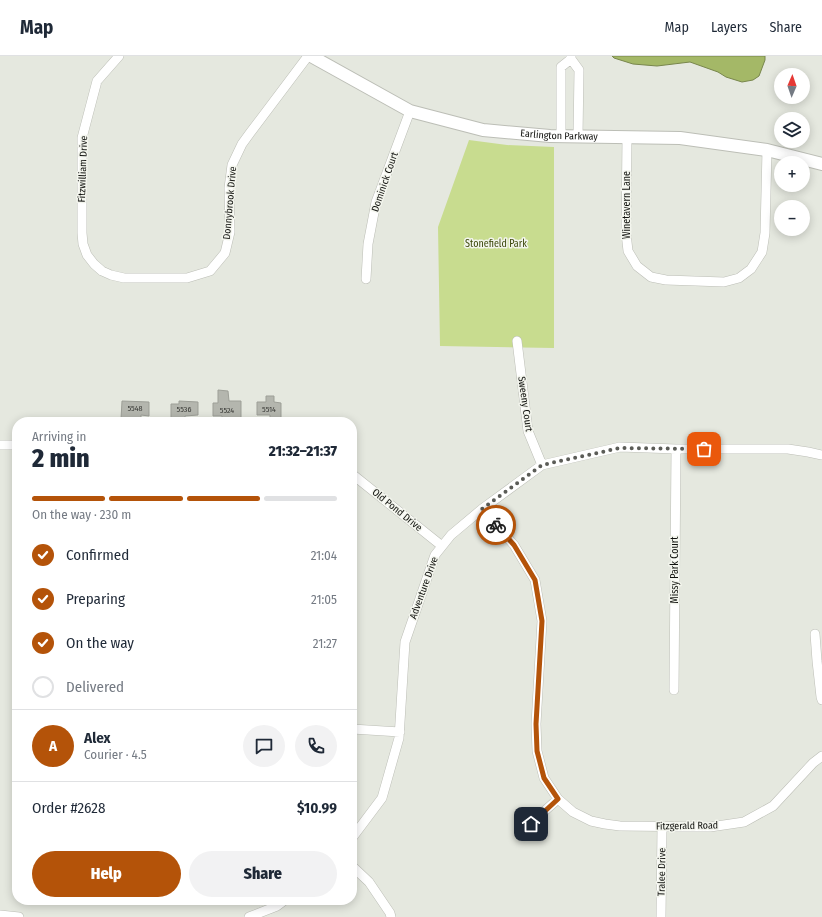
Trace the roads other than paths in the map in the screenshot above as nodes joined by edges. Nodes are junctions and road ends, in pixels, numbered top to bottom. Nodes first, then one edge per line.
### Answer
1 (119, 56) edge
2 (308, 56) edge
3 (311, 56) edge
4 (571, 58) edge
5 (410, 111) junction
6 (561, 136) junction
7 (578, 136) junction
8 (627, 137) junction
9 (767, 150) junction
10 (822, 164) edge
11 (94, 264) joint
12 (366, 279) dead end
13 (517, 340) dead end
14 (0, 445) edge
15 (12, 445) edge
16 (676, 449) junction
17 (822, 456) edge
18 (542, 465) junction
19 (357, 478) edge
20 (482, 509) junction
21 (442, 546) junction
22 (816, 634) dead end
23 (674, 690) dead end
24 (822, 700) edge
25 (357, 729) edge
26 (400, 732) junction
27 (822, 756) edge
28 (558, 799) junction
29 (531, 824) dead end
30 (662, 827) junction
31 (357, 831) edge
32 (357, 871) edge
33 (273, 905) edge
34 (0, 915) edge
35 (19, 917) edge
36 (249, 917) edge
37 (391, 917) edge
38 (661, 917) edge

1 - 11 street, Fitzwilliam Drive
2 - 11 street, Donnybrook Drive
3 - 5 street, Earlington Parkway
4 - 6 street
4 - 7 street
5 - 6 street, Earlington Parkway
5 - 12 street, Dominick Court
6 - 7 street, Earlington Parkway
7 - 8 street, Earlington Parkway
8 - 9 street, Earlington Parkway
8 - 9 street, Winetavern Lane
9 - 10 street, Earlington Parkway
13 - 18 street, Sweeny Court
14 - 15 street
16 - 17 street, Adventure Drive
16 - 18 street, Adventure Drive
16 - 23 street, Missy Park Court
18 - 20 street, Adventure Drive
19 - 21 street, Old Pond Drive
20 - 21 street, Adventure Drive
20 - 28 street, Fitzgerald Road
21 - 26 street, Adventure Drive
22 - 24 street
25 - 26 street
26 - 31 street, Adventure Drive
27 - 30 street, Fitzgerald Road
28 - 29 street
28 - 30 street, Fitzgerald Road
30 - 38 street, Tralee Drive
32 - 37 street
33 - 36 street
34 - 35 street

